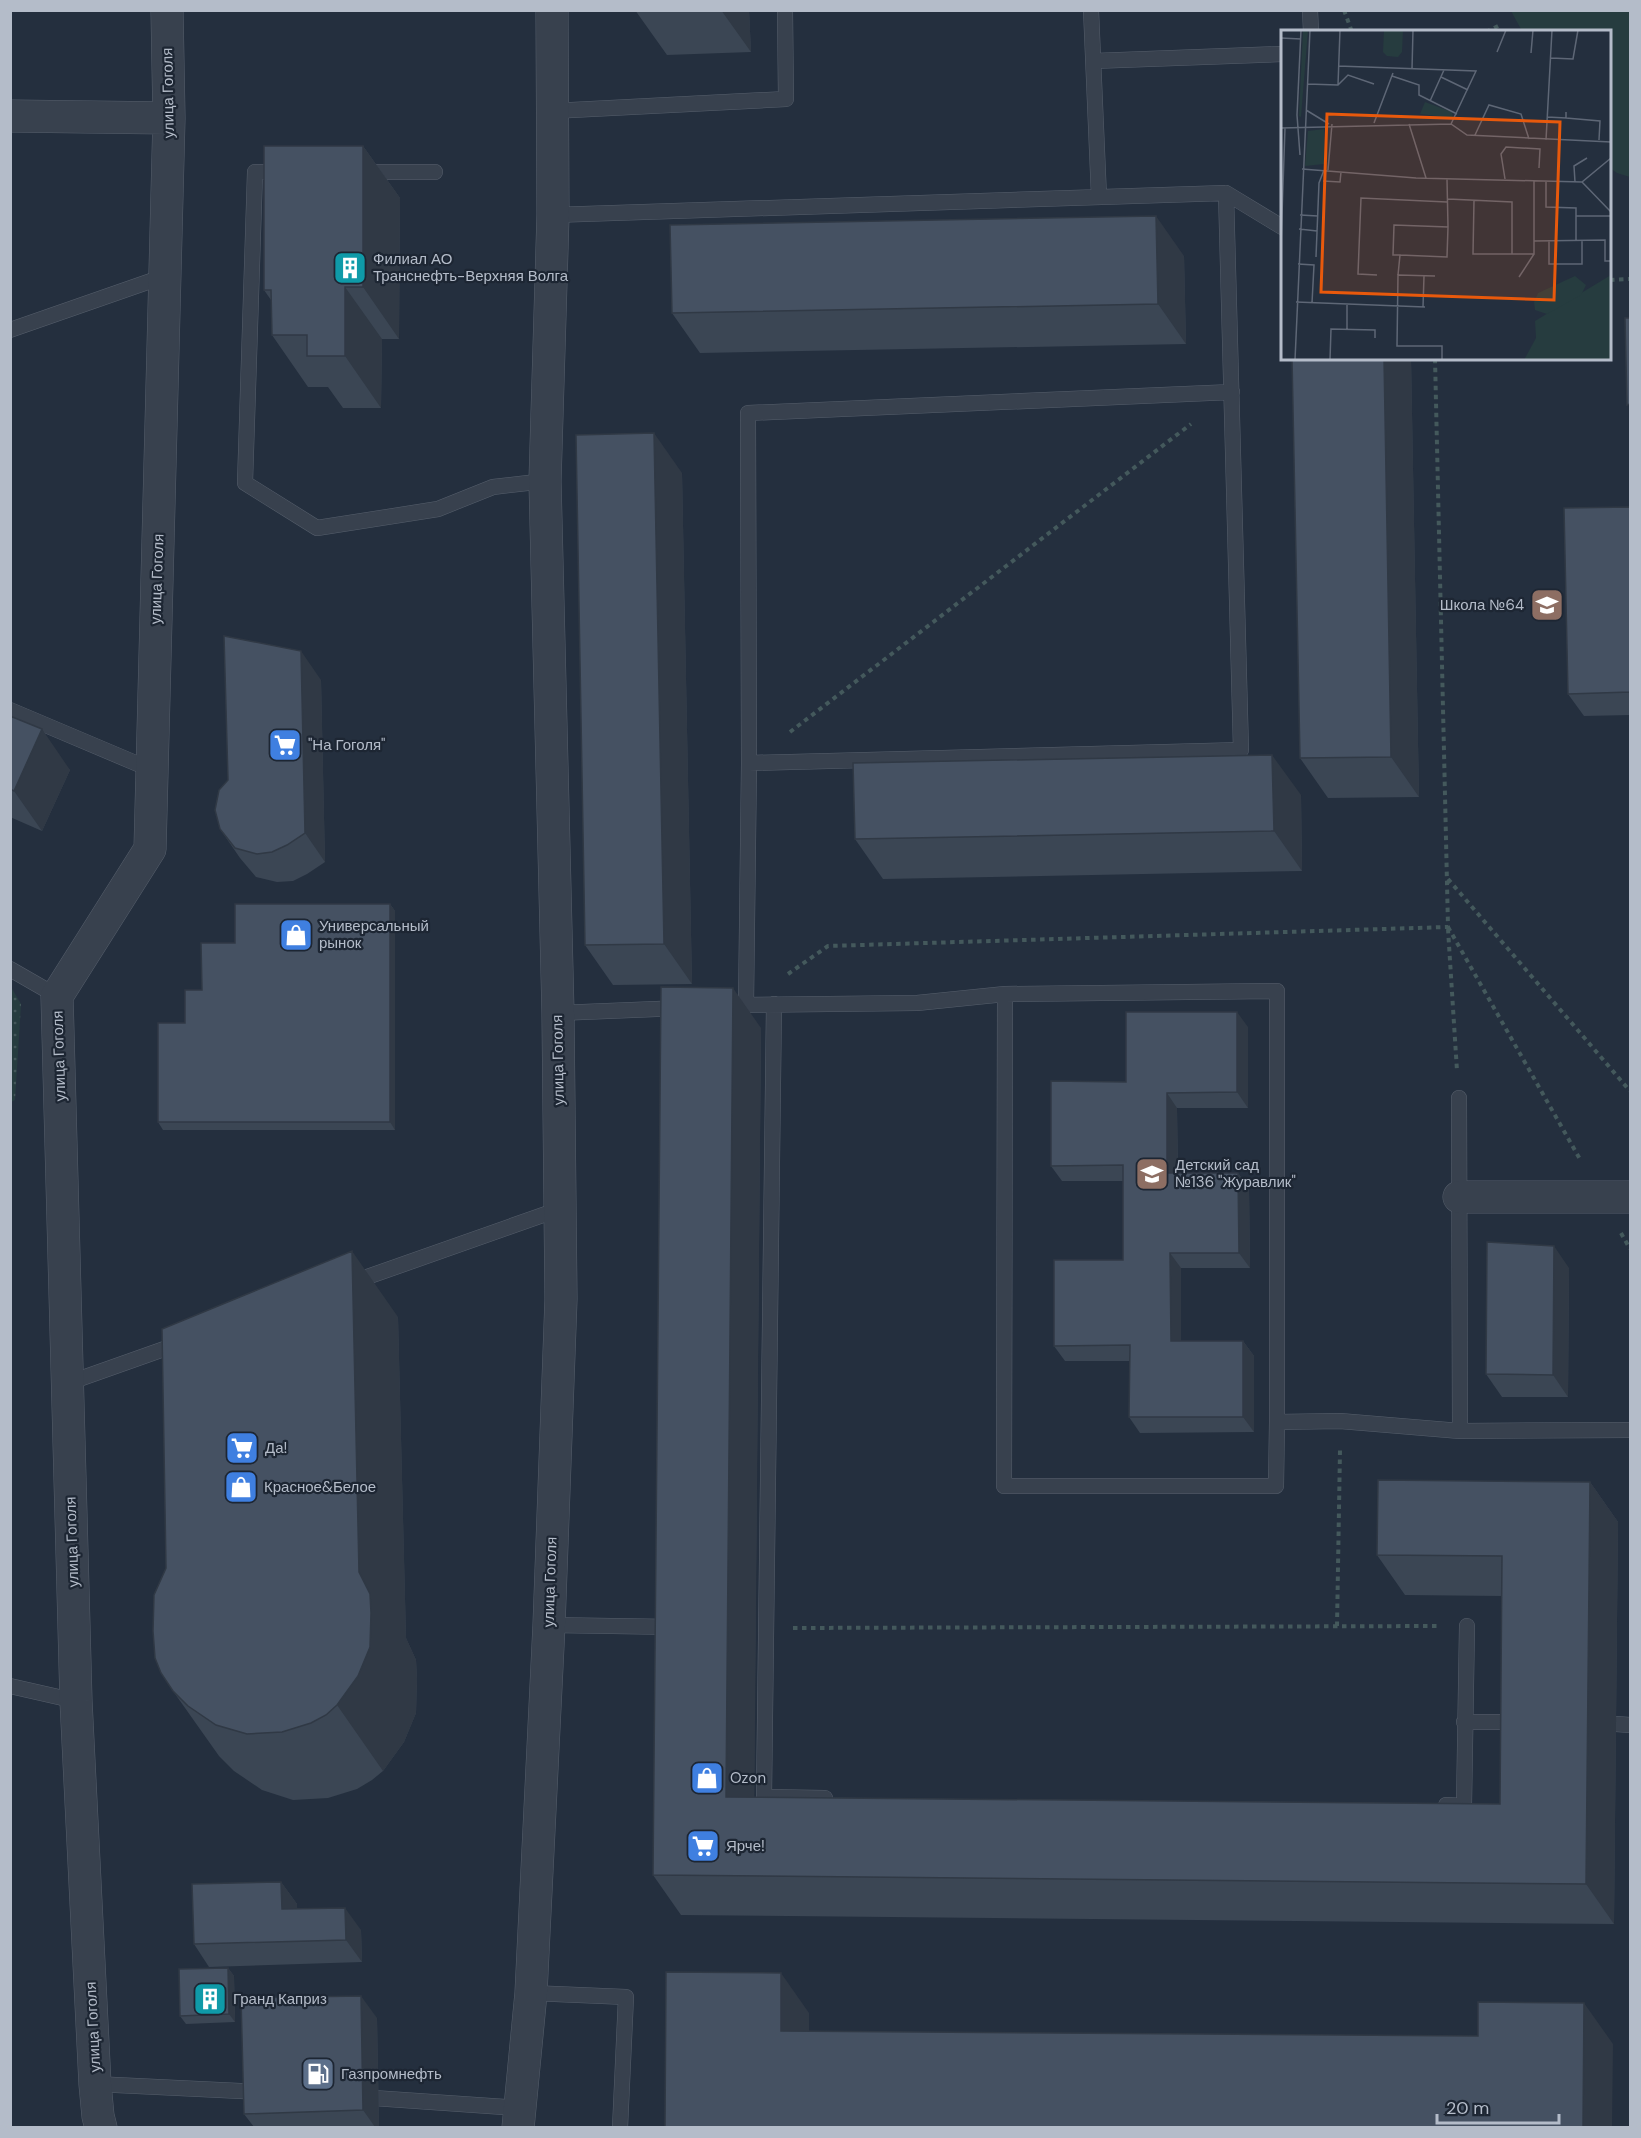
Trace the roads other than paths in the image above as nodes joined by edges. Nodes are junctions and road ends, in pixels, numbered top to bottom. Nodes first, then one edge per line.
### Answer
1 (167, 10) edge
2 (552, 10) edge
3 (785, 10) edge
4 (1091, 10) edge
5 (1310, 10) edge
6 (1311, 30) edge
7 (1281, 54) edge
8 (1093, 61) junction
9 (552, 111) junction
10 (10, 116) edge
11 (169, 118) junction
12 (300, 172) edge
13 (345, 172) edge
14 (435, 172) dead end
15 (1226, 193) junction
16 (1099, 197) junction
17 (553, 215) junction
18 (1281, 226) edge
19 (165, 276) junction
20 (10, 330) edge
21 (1232, 392) junction
22 (545, 481) junction
23 (10, 710) edge
24 (749, 763) junction
25 (152, 770) junction
26 (10, 969) edge
27 (1005, 994) junction
28 (57, 996) junction
29 (774, 1004) junction
30 (746, 1005) junction
31 (723, 1006) edge
32 (699, 1007) edge
33 (558, 1013) junction
34 (1459, 1098) road end
35 (1459, 1197) junction
36 (1616, 1197) edge
37 (560, 1209) junction
38 (336, 1288) edge
39 (191, 1340) edge
40 (68, 1383) junction
41 (1277, 1422) junction
42 (1630, 1430) edge
43 (1460, 1431) junction
44 (549, 1625) junction
45 (1467, 1626) road end
46 (684, 1627) edge
47 (10, 1686) edge
48 (76, 1701) junction
49 (1464, 1722) junction
50 (1529, 1722) edge
51 (835, 1798) edge
52 (1428, 1805) edge
53 (531, 1993) junction
54 (95, 2084) junction
55 (273, 2092) edge
56 (340, 2096) edge
57 (518, 2118) edge
58 (97, 2124) edge
59 (620, 2127) edge

1 - 11 street, улица Гоголя
2 - 9 street, улица Гоголя
3 - 9 lane
4 - 8 lane
5 - 6 lane
7 - 8 lane
8 - 16 lane
9 - 17 street, улица Гоголя
10 - 11 street
11 - 19 street, улица Гоголя
12 - 22 lane
13 - 14 lane
15 - 16 lane
15 - 18 lane
15 - 21 lane
16 - 17 lane
17 - 22 street, улица Гоголя
19 - 20 lane
19 - 25 street, улица Гоголя
21 - 24 lane
21 - 24 lane
22 - 33 street, улица Гоголя
23 - 25 lane
24 - 30 lane
25 - 28 street, улица Гоголя
26 - 28 lane
27 - 29 lane
27 - 41 lane
27 - 41 lane
28 - 40 street, улица Гоголя
29 - 30 lane
29 - 51 lane
30 - 31 lane
32 - 33 lane
33 - 37 street, улица Гоголя
34 - 35 lane
35 - 36 street
35 - 43 lane
37 - 38 lane
37 - 44 street, улица Гоголя
39 - 40 lane
40 - 48 street, улица Гоголя
41 - 43 lane
42 - 43 lane
44 - 46 lane
44 - 53 street, улица Гоголя
45 - 49 lane
47 - 48 lane
48 - 54 street, улица Гоголя
49 - 50 lane
49 - 52 lane
53 - 57 street, улица Гоголя
53 - 59 lane
54 - 55 lane
54 - 58 street, улица Гоголя
56 - 57 lane

